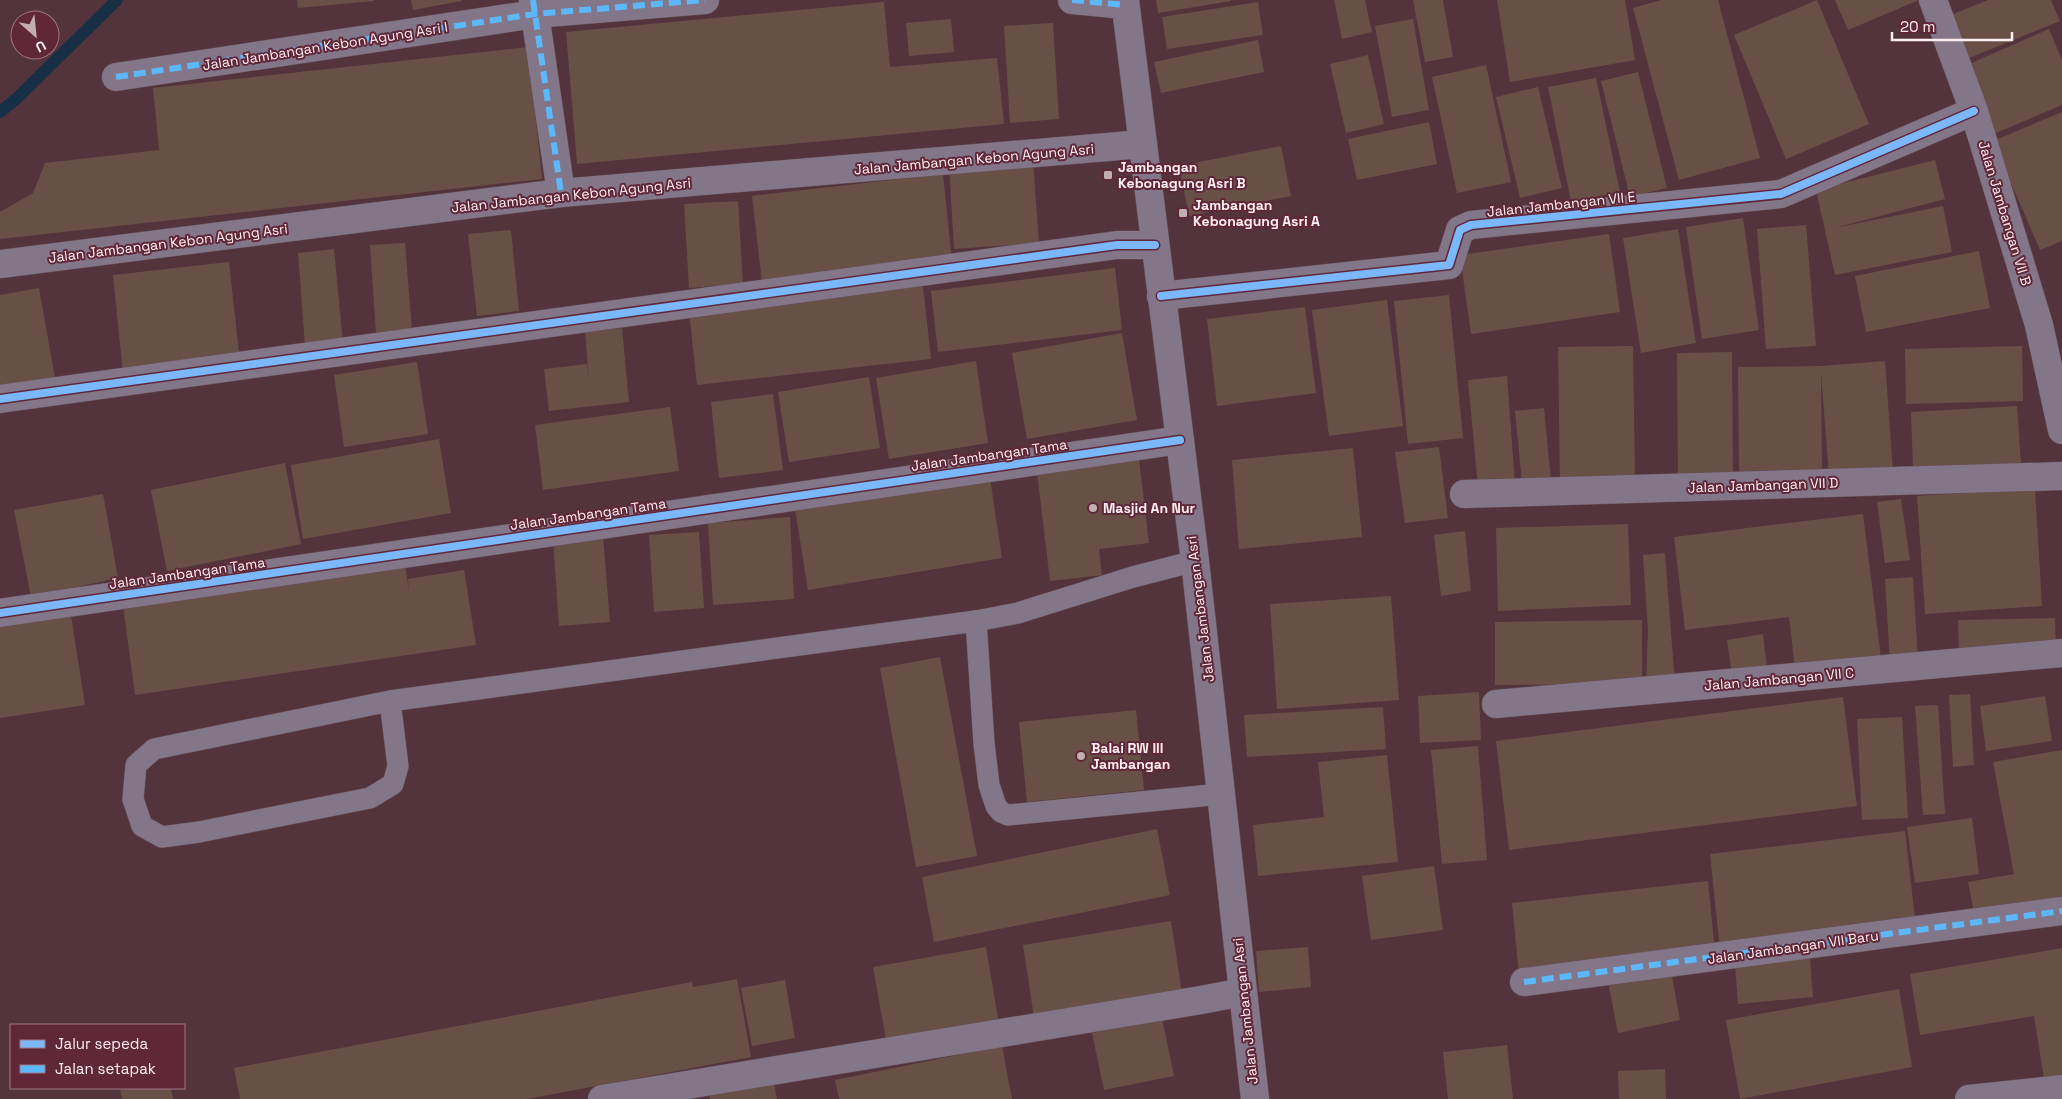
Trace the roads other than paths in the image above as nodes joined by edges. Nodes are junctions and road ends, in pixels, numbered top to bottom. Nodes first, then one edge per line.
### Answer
1 (705, 0) edge
2 (1072, 0) edge
3 (1933, 0) edge
4 (1125, 2) edge
5 (534, 7) edge
6 (116, 78) dead end
7 (1974, 111) junction
8 (1143, 144) junction
9 (561, 194) junction
10 (1155, 245) junction
11 (0, 264) edge
12 (1162, 296) junction
13 (0, 399) edge
14 (2062, 430) edge
15 (1180, 440) junction
16 (2062, 476) edge
17 (1464, 494) dead end
18 (1195, 561) junction
19 (0, 613) edge
20 (976, 621) junction
21 (2062, 653) edge
22 (390, 700) junction
23 (1496, 704) dead end
24 (1222, 794) junction
25 (2062, 911) edge
26 (1524, 982) dead end
27 (1243, 992) junction
28 (2062, 1089) edge
29 (602, 1099) edge
30 (1255, 1099) edge
31 (1969, 1099) edge

1 - 5 street, Jalan Jambangan Kebon Agung Asri I
2 - 4 street
3 - 7 street, Jalan Jambangan VII B
4 - 8 street, Jalan Jambangan Asri
5 - 6 street, Jalan Jambangan Kebon Agung Asri I
5 - 9 street
7 - 12 street, Jalan Jambangan VII E
7 - 14 street, Jalan Jambangan VII B
8 - 9 street, Jalan Jambangan Kebon Agung Asri
8 - 10 street, Jalan Jambangan Asri
9 - 11 street, Jalan Jambangan Kebon Agung Asri
10 - 12 street, Jalan Jambangan Asri
10 - 13 street
12 - 15 street, Jalan Jambangan Asri
15 - 18 street, Jalan Jambangan Asri
15 - 19 street, Jalan Jambangan Tama
16 - 17 street, Jalan Jambangan VII D
18 - 20 lane
18 - 24 street, Jalan Jambangan Asri
20 - 22 lane
20 - 24 lane
21 - 23 street, Jalan Jambangan VII C
22 - 22 lane
24 - 27 street, Jalan Jambangan Asri
25 - 26 street, Jalan Jambangan VII Baru
27 - 29 street
27 - 30 street, Jalan Jambangan Asri
28 - 31 street

